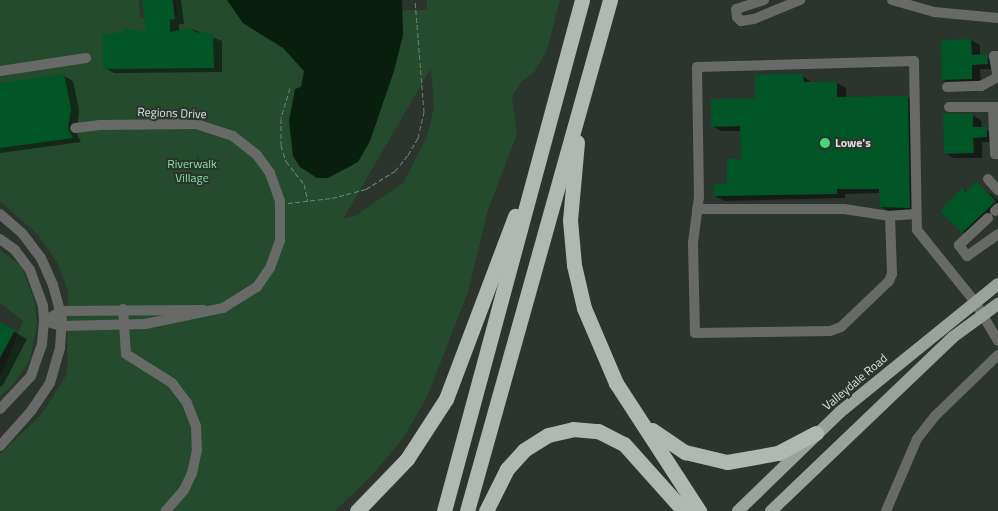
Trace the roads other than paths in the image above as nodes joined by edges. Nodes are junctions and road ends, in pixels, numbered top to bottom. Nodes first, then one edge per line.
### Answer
1 (582, 0) edge
2 (610, 0) edge
3 (764, 0) edge
4 (800, 0) edge
5 (892, 0) edge
6 (998, 18) edge
7 (998, 56) edge
8 (86, 58) dead end
9 (0, 71) edge
10 (997, 78) edge
11 (947, 86) dead end
12 (995, 107) edge
13 (580, 108) junction
14 (949, 108) dead end
15 (75, 128) dead end
16 (996, 132) edge
17 (998, 154) edge
18 (539, 156) junction
19 (988, 179) dead end
20 (998, 190) edge
21 (697, 209) junction
22 (994, 212) edge
23 (890, 216) junction
24 (1, 218) edge
25 (916, 219) junction
26 (998, 234) edge
27 (0, 239) edge
28 (998, 284) edge
29 (975, 302) junction
30 (997, 307) edge
31 (223, 308) junction
32 (123, 309) junction
33 (61, 311) junction
34 (981, 316) junction
35 (44, 321) junction
36 (124, 325) junction
37 (61, 326) junction
38 (998, 341) edge
39 (997, 355) edge
40 (0, 409) edge
41 (643, 423) junction
42 (816, 433) junction
43 (0, 446) edge
44 (674, 505) edge
45 (166, 511) edge
46 (356, 511) edge
47 (444, 511) edge
48 (467, 511) edge
49 (486, 511) edge
50 (684, 511) edge
51 (699, 511) edge
52 (738, 511) edge
53 (771, 511) edge
54 (886, 511) edge

1 - 18 highway
2 - 13 highway
3 - 4 street
5 - 6 street
7 - 10 street
8 - 9 street
10 - 11 street
12 - 14 street
12 - 16 street
13 - 41 highway
13 - 48 highway
15 - 31 street, Regions Drive
16 - 17 street
18 - 46 highway
18 - 47 highway
19 - 20 street
21 - 23 street
21 - 23 street
21 - 25 street
22 - 26 street
23 - 25 street
24 - 33 street
25 - 29 street
27 - 35 street
28 - 29 main road, Valleydale Road
29 - 30 street
29 - 34 street
29 - 42 main road, Valleydale Road
30 - 34 main road
31 - 32 street, Regions Drive
31 - 36 street, Regions Drive
32 - 33 street, Regions Drive
32 - 36 street
33 - 35 street, Regions Drive
33 - 37 street
34 - 38 street
34 - 53 main road
35 - 37 street, Regions Drive
35 - 40 street
36 - 37 street, Regions Drive
36 - 45 street
37 - 43 street
39 - 54 street
41 - 42 highway
41 - 51 highway
42 - 52 main road, Valleydale Road
44 - 49 highway
44 - 50 highway

